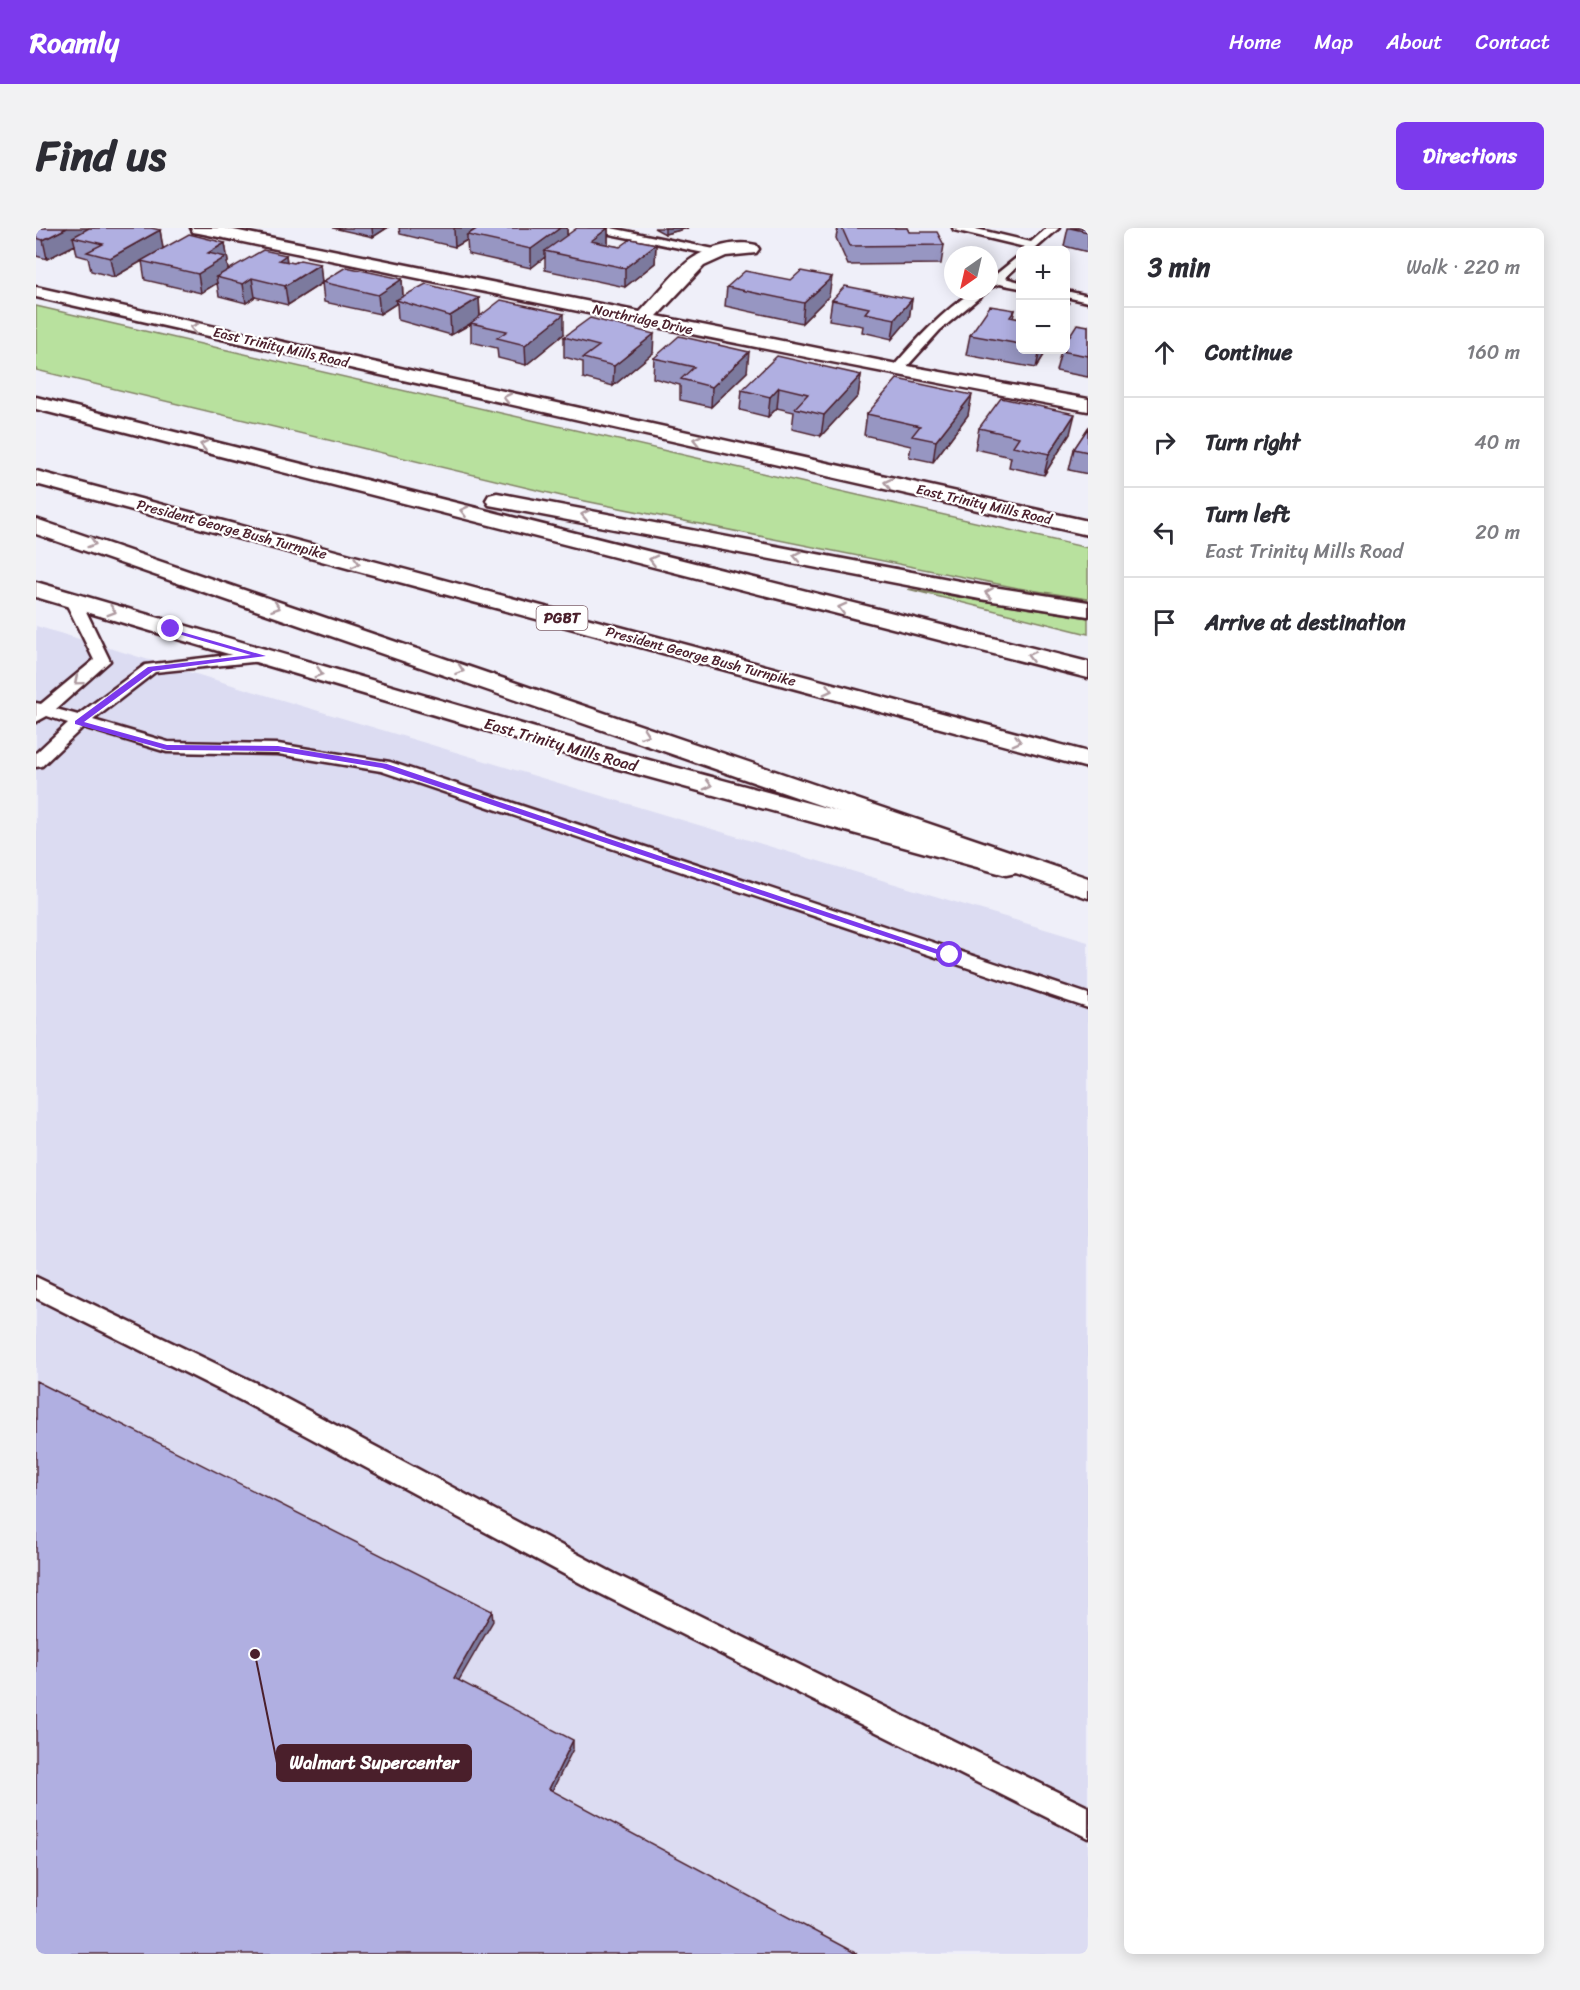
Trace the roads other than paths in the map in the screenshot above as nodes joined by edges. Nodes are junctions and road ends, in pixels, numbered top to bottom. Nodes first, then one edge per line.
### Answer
1 (199, 228) edge
2 (595, 228) edge
3 (958, 228) edge
4 (1054, 228) edge
5 (1024, 246) edge
6 (1033, 246) edge
7 (750, 249) dead end
8 (719, 253) junction
9 (1016, 262) edge
10 (998, 278) edge
11 (998, 283) edge
12 (1016, 285) edge
13 (36, 292) edge
14 (1070, 295) edge
15 (1088, 298) edge
16 (967, 300) edge
17 (644, 319) junction
18 (897, 370) junction
19 (36, 403) edge
20 (1088, 405) edge
21 (261, 460) junction
22 (36, 477) edge
23 (36, 526) edge
24 (1088, 528) edge
25 (36, 589) edge
26 (72, 599) junction
27 (1088, 609) edge
28 (262, 656) junction
29 (1088, 670) edge
30 (38, 712) edge
31 (78, 723) junction
32 (1088, 760) edge
33 (36, 762) edge
34 (1088, 888) edge
35 (1088, 1001) edge
36 (36, 1287) edge
37 (1088, 1823) edge

1 - 17 main road, Northridge Drive
2 - 8 lane
3 - 5 lane
4 - 6 lane
7 - 8 main road
8 - 17 main road
9 - 10 lane
11 - 12 lane
24 -> 13 main road, East Trinity Mills Road
14 - 15 lane
16 - 18 lane
17 - 18 main road, Northridge Drive
18 - 20 main road, Northridge Drive
21 -> 19 main road
27 -> 21 main road
29 -> 21 main road
22 -> 32 main road, President George Bush Turnpike / PGBT
23 -> 34 main road
25 - 26 main road, East Trinity Mills Road
26 -> 28 main road, East Trinity Mills Road
26 -> 30 lane
28 - 31 lane
28 -> 34 main road, East Trinity Mills Road
30 - 31 lane
31 - 33 lane
31 - 35 lane
36 - 37 lane

